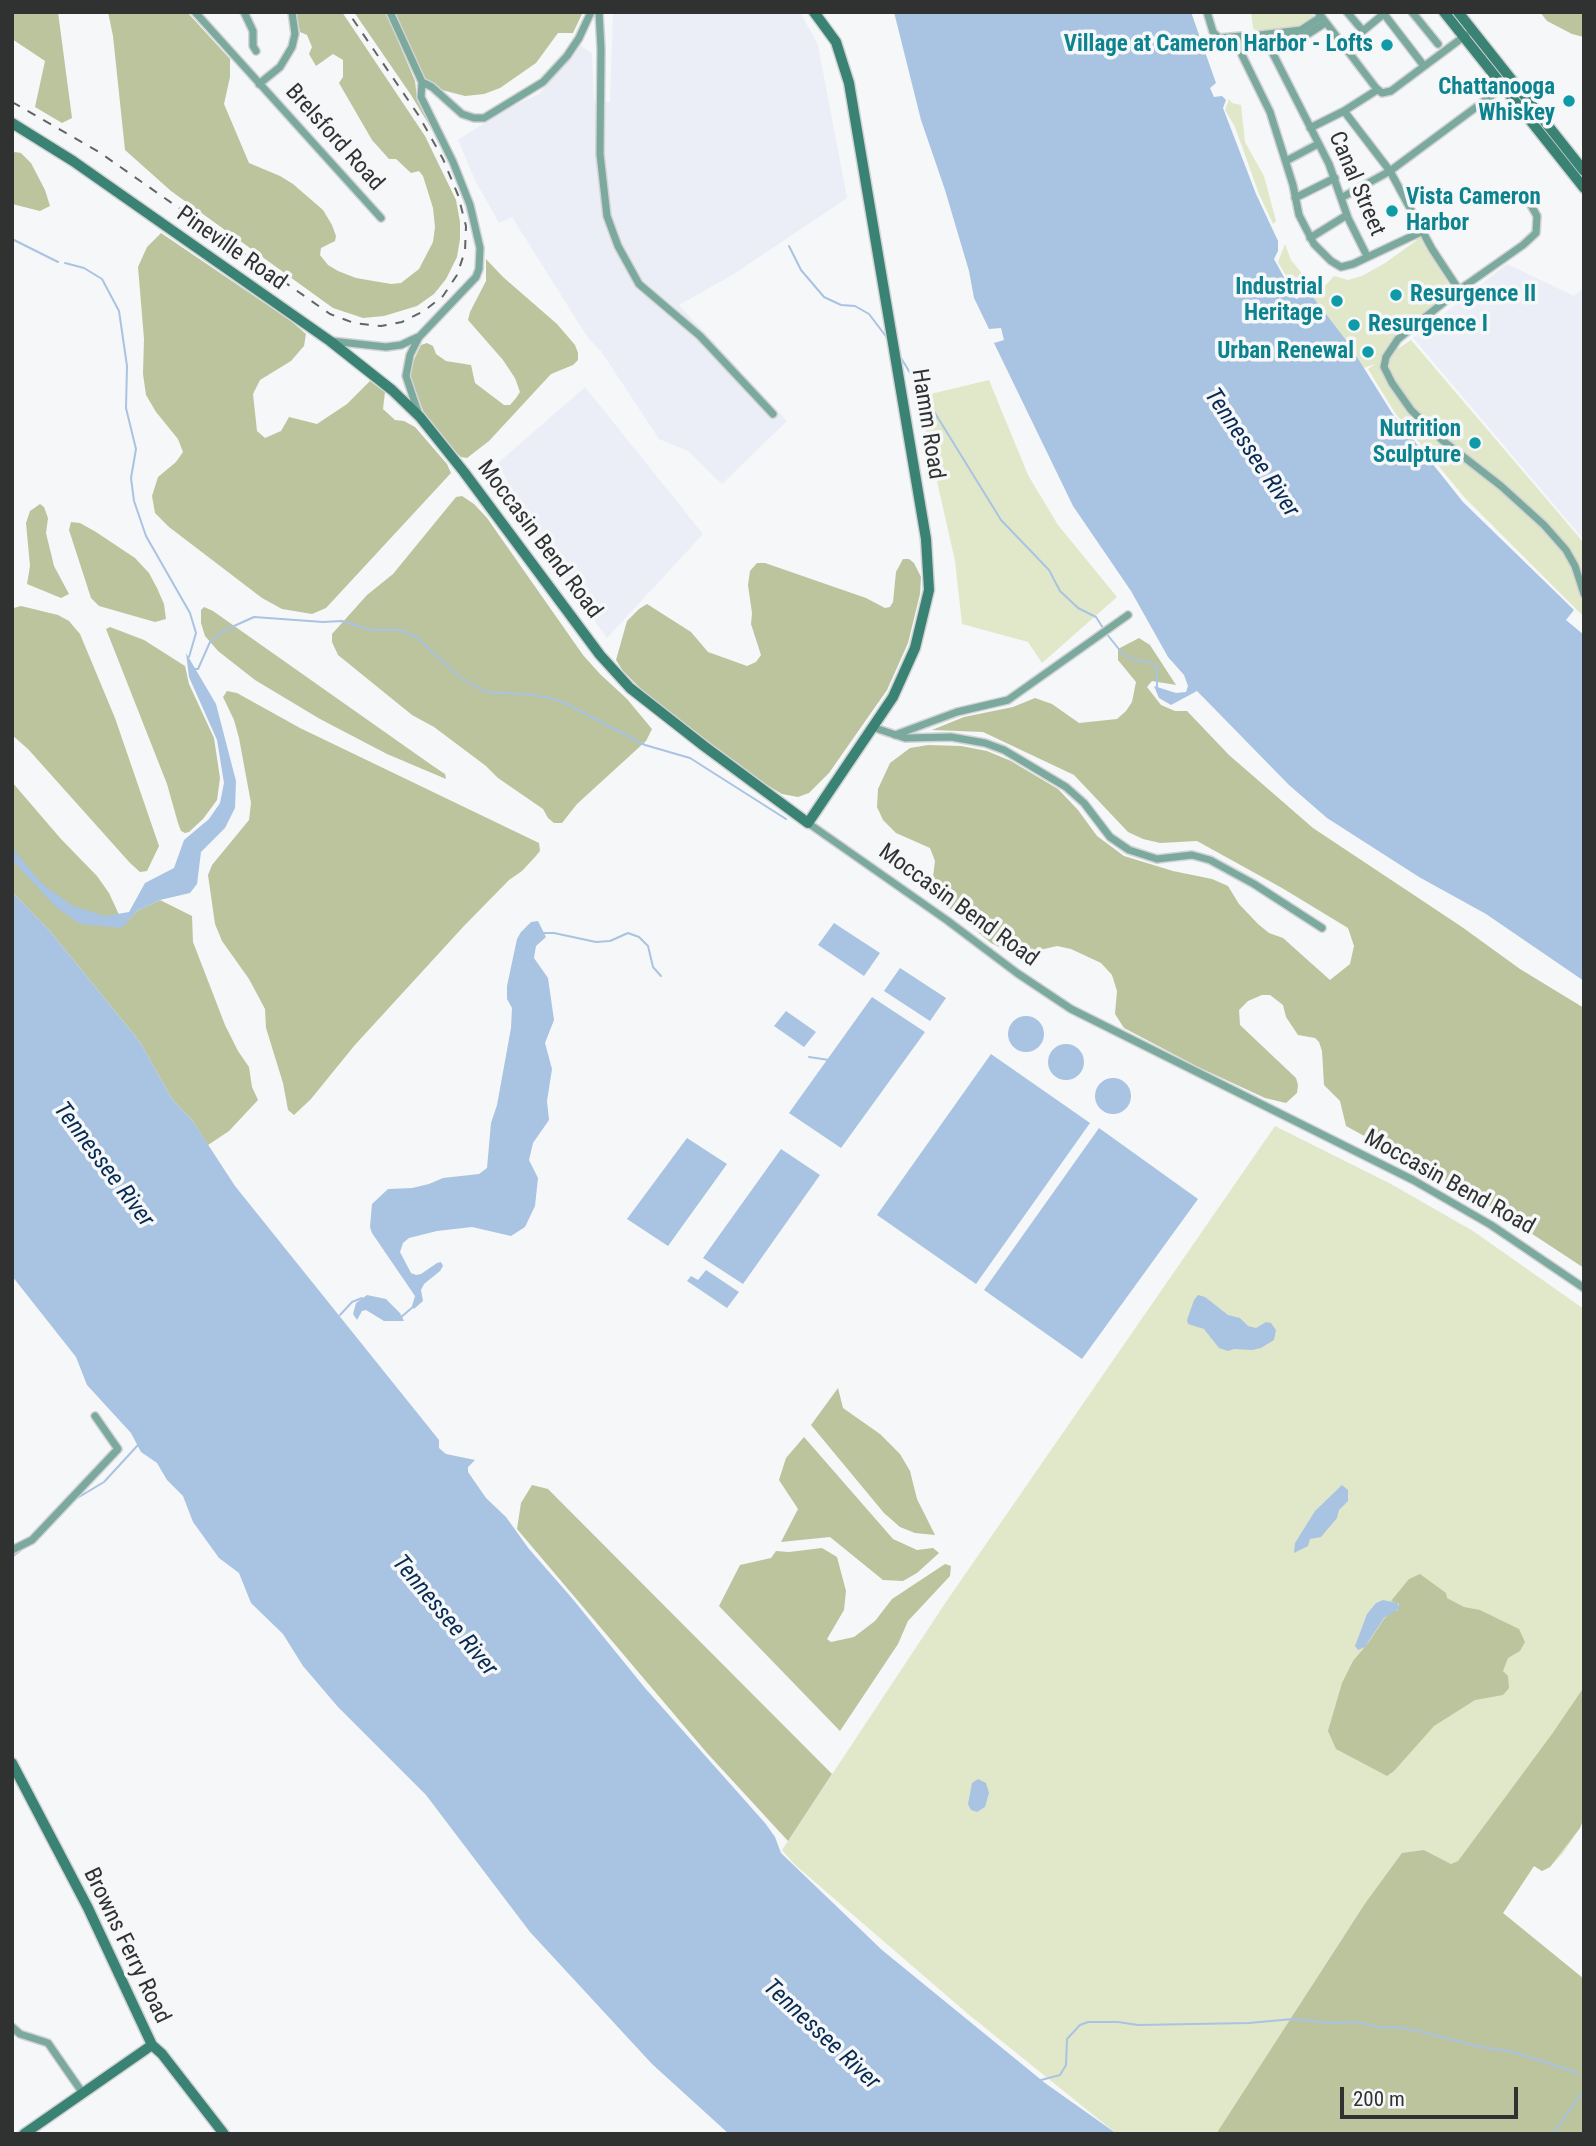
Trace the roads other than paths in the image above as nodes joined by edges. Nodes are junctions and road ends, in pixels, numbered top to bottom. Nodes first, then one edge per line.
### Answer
1 (195, 12) edge
2 (244, 12) edge
3 (292, 12) edge
4 (390, 12) edge
5 (591, 12) edge
6 (598, 12) edge
7 (814, 12) edge
8 (1207, 12) edge
9 (1347, 12) edge
10 (1412, 12) edge
11 (1444, 12) edge
12 (1458, 12) edge
13 (1385, 13) edge
14 (1321, 17) edge
15 (1467, 34) junction
16 (1242, 38) junction
17 (1266, 40) junction
18 (1438, 44) dead end
19 (256, 51) dead end
20 (1424, 66) junction
21 (1512, 81) junction
22 (422, 82) junction
23 (259, 84) junction
24 (1503, 88) junction
25 (1377, 90) junction
26 (1345, 111) junction
27 (12, 123) edge
28 (1310, 128) junction
29 (1318, 144) junction
30 (1584, 153) edge
31 (1286, 161) junction
32 (1577, 168) edge
33 (1390, 171) junction
34 (1335, 178) junction
35 (1584, 188) edge
36 (1295, 198) junction
37 (1341, 198) junction
38 (1528, 200) dead end
39 (1347, 215) junction
40 (381, 218) dead end
41 (1423, 231) junction
42 (1310, 238) junction
43 (1367, 256) junction
44 (1459, 290) junction
45 (419, 337) junction
46 (330, 341) junction
47 (773, 414) dead end
48 (420, 417) junction
49 (1584, 594) edge
50 (1128, 615) dead end
51 (873, 727) junction
52 (894, 735) junction
53 (808, 823) junction
54 (1322, 928) dead end
55 (1584, 1288) edge
56 (95, 1416) dead end
57 (12, 1550) edge
58 (12, 1763) edge
59 (16, 1778) edge
60 (12, 2027) edge
61 (152, 2045) junction
62 (82, 2092) junction
63 (24, 2134) edge
64 (224, 2134) edge

1 - 23 street, Brelsford Road
2 - 19 street
3 - 23 street
4 - 22 street
5 - 22 street
6 - 47 street
7 - 51 main road, Hamm Road
8 - 16 street
9 - 13 street
10 - 18 street
11 - 15 main road
12 - 15 main road
13 - 20 street
14 - 16 street
14 - 17 street
14 - 25 street
15 - 20 street, Canal Street
15 - 21 main road
15 - 24 main road
16 - 17 street
16 - 31 street
17 - 28 street, Canal Street
20 - 25 street, Canal Street
21 - 24 street
21 - 32 main road
22 - 45 street
23 - 40 street, Brelsford Road
24 - 32 main road
24 - 33 street
25 - 26 street, Canal Street
26 - 28 street, Canal Street
26 - 33 street, Canal Street
27 - 46 main road, Pineville Road
28 - 29 street, Canal Street
29 - 31 street
29 - 34 street, Canal Street
30 - 32 main road
31 - 36 street
32 - 35 main road
33 - 37 street
33 - 41 street, Canal Street
34 - 36 street
34 - 37 street, Canal Street
36 - 42 street
37 - 39 street, Canal Street
38 - 44 street
39 - 42 street
39 - 43 street, Canal Street
41 - 43 street
41 - 44 street, Canal Street
42 - 43 street
44 - 49 street
45 - 46 street
45 - 48 street
46 - 48 main road, Pineville Road
48 - 53 main road, Moccasin Bend Road
50 - 52 street
51 - 52 street
51 - 53 main road, Hamm Road
52 - 54 street
53 - 55 street, Moccasin Bend Road
56 - 57 street
58 - 59 main road, Browns Ferry Road
59 - 61 main road, Browns Ferry Road
60 - 62 street
61 - 62 main road
61 - 64 main road, Browns Ferry Road
62 - 63 main road

